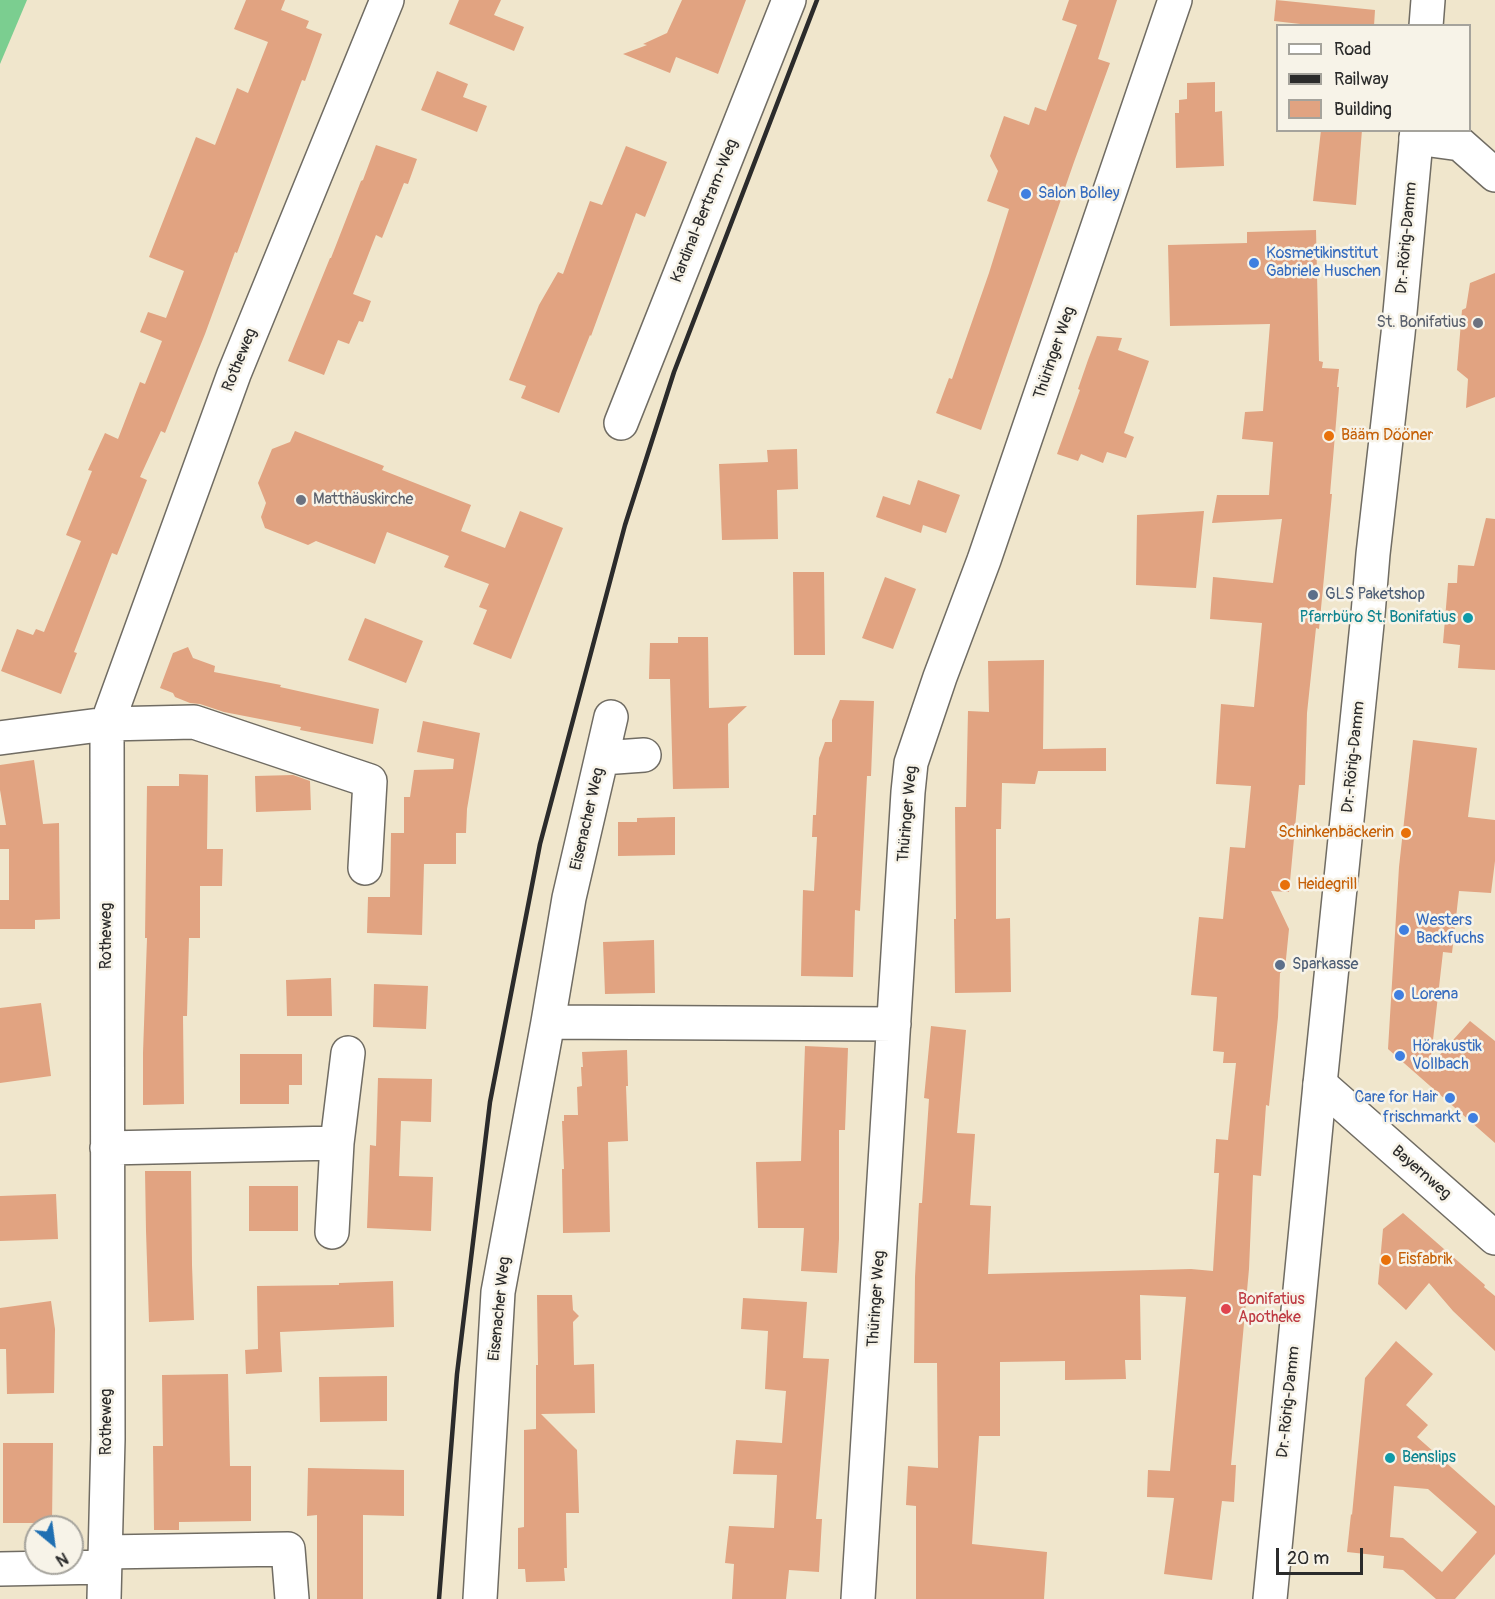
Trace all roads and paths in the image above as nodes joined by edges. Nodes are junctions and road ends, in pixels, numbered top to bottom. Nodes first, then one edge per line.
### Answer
1 (387, 0) edge
2 (789, 0) edge
3 (1175, 0) edge
4 (1428, 0) edge
5 (1426, 24) edge
6 (1416, 134) edge
7 (1495, 175) edge
8 (621, 423) dead end
9 (611, 717) dead end
10 (107, 724) junction
11 (0, 738) edge
12 (644, 755) dead end
13 (602, 758) junction
14 (365, 868) dead end
15 (548, 1022) junction
16 (894, 1024) junction
17 (348, 1053) dead end
18 (1320, 1084) junction
19 (337, 1143) junction
20 (107, 1148) junction
21 (332, 1232) dead end
22 (1495, 1238) edge
23 (105, 1560) junction
24 (0, 1569) edge
25 (105, 1599) edge
26 (292, 1599) edge
27 (480, 1599) edge
28 (858, 1599) edge
29 (1270, 1599) edge

1 - 10 street, Rotheweg
2 - 8 street, Kardinal-Bertram-Weg
3 - 16 street, Thüringer Weg
4 - 5 street
6 - 7 street
6 - 18 street, Dr.-Rörig-Damm
9 - 13 street, Eisenacher Weg
10 - 11 street
10 - 14 street
10 - 20 street, Rotheweg
12 - 13 street, Eisenacher Weg
13 - 15 street, Eisenacher Weg
15 - 16 street
15 - 27 street, Eisenacher Weg
16 - 28 street, Thüringer Weg
17 - 19 street
18 - 22 street, Bayernweg
18 - 29 street, Dr.-Rörig-Damm
19 - 20 street
19 - 21 street
20 - 23 street, Rotheweg
23 - 24 street
23 - 25 street, Rotheweg
23 - 26 street

